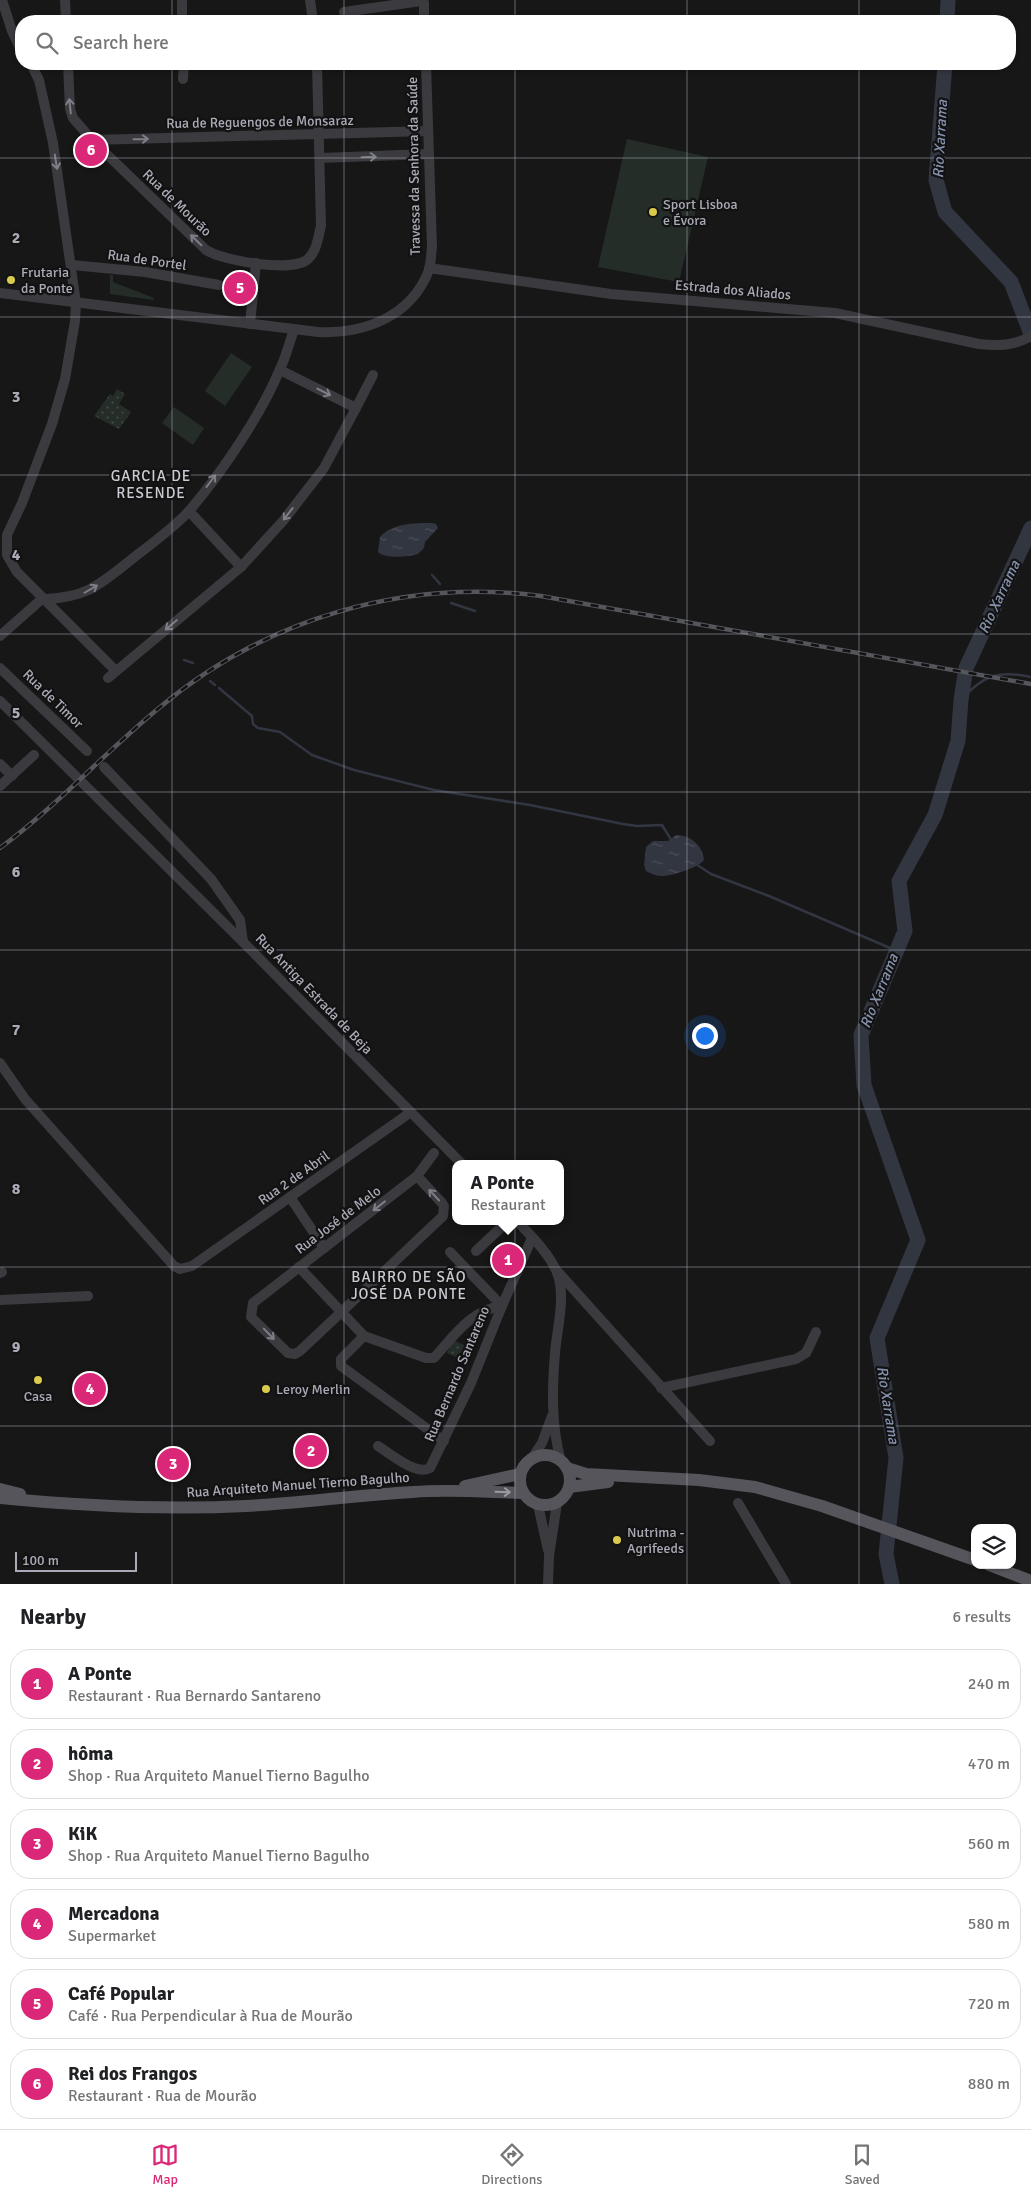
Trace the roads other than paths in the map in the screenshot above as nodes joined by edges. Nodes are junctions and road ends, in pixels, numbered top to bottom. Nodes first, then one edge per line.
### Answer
1 (2, 0) edge
2 (65, 0) edge
3 (182, 0) edge
4 (310, 0) edge
5 (344, 12) dead end
6 (66, 15) edge
7 (182, 15) edge
8 (312, 15) edge
9 (424, 15) edge
10 (15, 37) edge
11 (34, 70) edge
12 (68, 70) edge
13 (184, 70) edge
14 (317, 70) edge
15 (426, 70) edge
16 (183, 79) dead end
17 (428, 131) junction
18 (320, 135) junction
19 (92, 140) junction
20 (428, 154) junction
21 (320, 158) junction
22 (256, 263) junction
23 (72, 265) junction
24 (429, 268) junction
25 (219, 285) dead end
26 (0, 293) edge
27 (76, 303) junction
28 (250, 324) junction
29 (294, 330) junction
30 (1027, 338) edge
31 (280, 370) junction
32 (373, 375) dead end
33 (356, 408) junction
34 (189, 511) junction
35 (241, 567) junction
36 (44, 598) junction
37 (0, 636) edge
38 (0, 668) edge
39 (0, 701) edge
40 (87, 751) dead end
41 (34, 755) dead end
42 (0, 764) edge
43 (104, 767) dead end
44 (12, 776) junction
45 (0, 786) edge
46 (243, 942) junction
47 (0, 1063) edge
48 (411, 1112) junction
49 (433, 1134) junction
50 (434, 1153) junction
51 (453, 1155) junction
52 (458, 1160) edge
53 (417, 1176) junction
54 (290, 1198) junction
55 (504, 1225) edge
56 (521, 1225) edge
57 (532, 1238) junction
58 (324, 1248) junction
59 (476, 1251) dead end
60 (450, 1252) dead end
61 (299, 1267) junction
62 (555, 1269) junction
63 (88, 1296) dead end
64 (0, 1300) edge
65 (502, 1306) junction
66 (340, 1313) junction
67 (816, 1332) dead end
68 (364, 1336) junction
69 (661, 1388) junction
70 (553, 1412) junction
71 (444, 1441) junction
72 (710, 1441) dead end
73 (378, 1446) dead end
74 (532, 1458) junction
75 (564, 1464) junction
76 (520, 1474) junction
77 (648, 1478) junction
78 (569, 1487) junction
79 (0, 1489) edge
80 (448, 1490) junction
81 (523, 1493) junction
82 (0, 1498) edge
83 (557, 1502) junction
84 (738, 1503) dead end
85 (61, 1504) junction
86 (538, 1505) junction
87 (549, 1556) junction
88 (971, 1558) edge
89 (1000, 1569) edge
90 (1031, 1581) edge
91 (548, 1584) edge
92 (786, 1584) edge

1 - 10 street
2 - 6 street
3 - 7 street
4 - 8 street
5 - 9 street
11 -> 23 street
19 -> 12 street, Rua de Mourão
13 - 16 street
14 - 18 street, Rua de Mourão
15 - 17 street, Travessa da Senhora da Saúde
17 - 18 street, Rua de Reguengos de Monsaraz
17 - 20 street, Travessa da Senhora da Saúde
19 -> 18 street, Rua de Reguengos de Monsaraz
18 - 21 street, Rua de Mourão
22 -> 19 street, Rua de Mourão
21 -> 20 street
20 - 24 street, Travessa da Senhora da Saúde
21 - 22 street, Rua de Mourão
22 - 28 street
23 - 25 street, Rua de Portel
23 - 27 street
24 - 29 street
24 - 30 street, Estrada dos Aliados
26 - 27 street
27 - 28 street
27 - 36 street
28 - 29 street
29 - 31 street
31 -> 33 street
34 -> 31 street
32 - 33 street
33 -> 35 street
34 - 35 street
36 -> 34 street
35 -> 36 street
36 - 37 street
38 - 40 street, Rua de Timor
39 - 46 street
41 - 44 street
42 - 44 street
43 - 46 street, Rua Antiga Estrada de Beja
44 - 45 street
46 - 48 street, Rua Antiga Estrada de Beja
47 - 54 street, Rua 2 de Abril
48 - 49 street, Rua Antiga Estrada de Beja
48 - 54 street, Rua 2 de Abril
49 - 50 street
49 - 51 street, Rua Antiga Estrada de Beja
50 - 51 street
50 - 53 street, Rua José de Melo
51 - 52 street, Rua Antiga Estrada de Beja
53 -> 58 street, Rua José de Melo
66 -> 53 street
54 - 58 street
55 - 59 street
56 - 57 street
57 - 62 street
57 - 65 street, Rua Bernardo Santareno
58 - 61 street, Rua José de Melo
60 - 65 street
61 - 66 street
61 -> 66 street, Rua José de Melo
62 - 69 street
62 - 70 street
63 - 64 street
65 - 68 street
65 - 71 street, Rua Bernardo Santareno
66 - 68 street
67 - 69 street
68 - 71 street
69 - 72 street
70 - 74 street
70 - 75 street
71 - 73 street, Rua Bernardo Santareno
74 - 75 main road
74 - 76 main road
75 - 77 main road
75 - 78 main road
76 - 80 main road, Rua Arquiteto Manuel Tierno Bagulho
76 - 81 main road
77 - 78 main road
77 - 88 main road
78 - 83 main road
79 - 85 main road, Rua Arquiteto Manuel Tierno Bagulho
80 -> 81 main road, Rua Arquiteto Manuel Tierno Bagulho
80 - 85 main road, Rua Arquiteto Manuel Tierno Bagulho
81 - 86 main road
82 - 85 main road, Rua Arquiteto Manuel Tierno Bagulho
83 - 86 main road
83 - 87 street
84 - 92 street
86 - 87 street
87 - 91 street
89 - 90 main road

